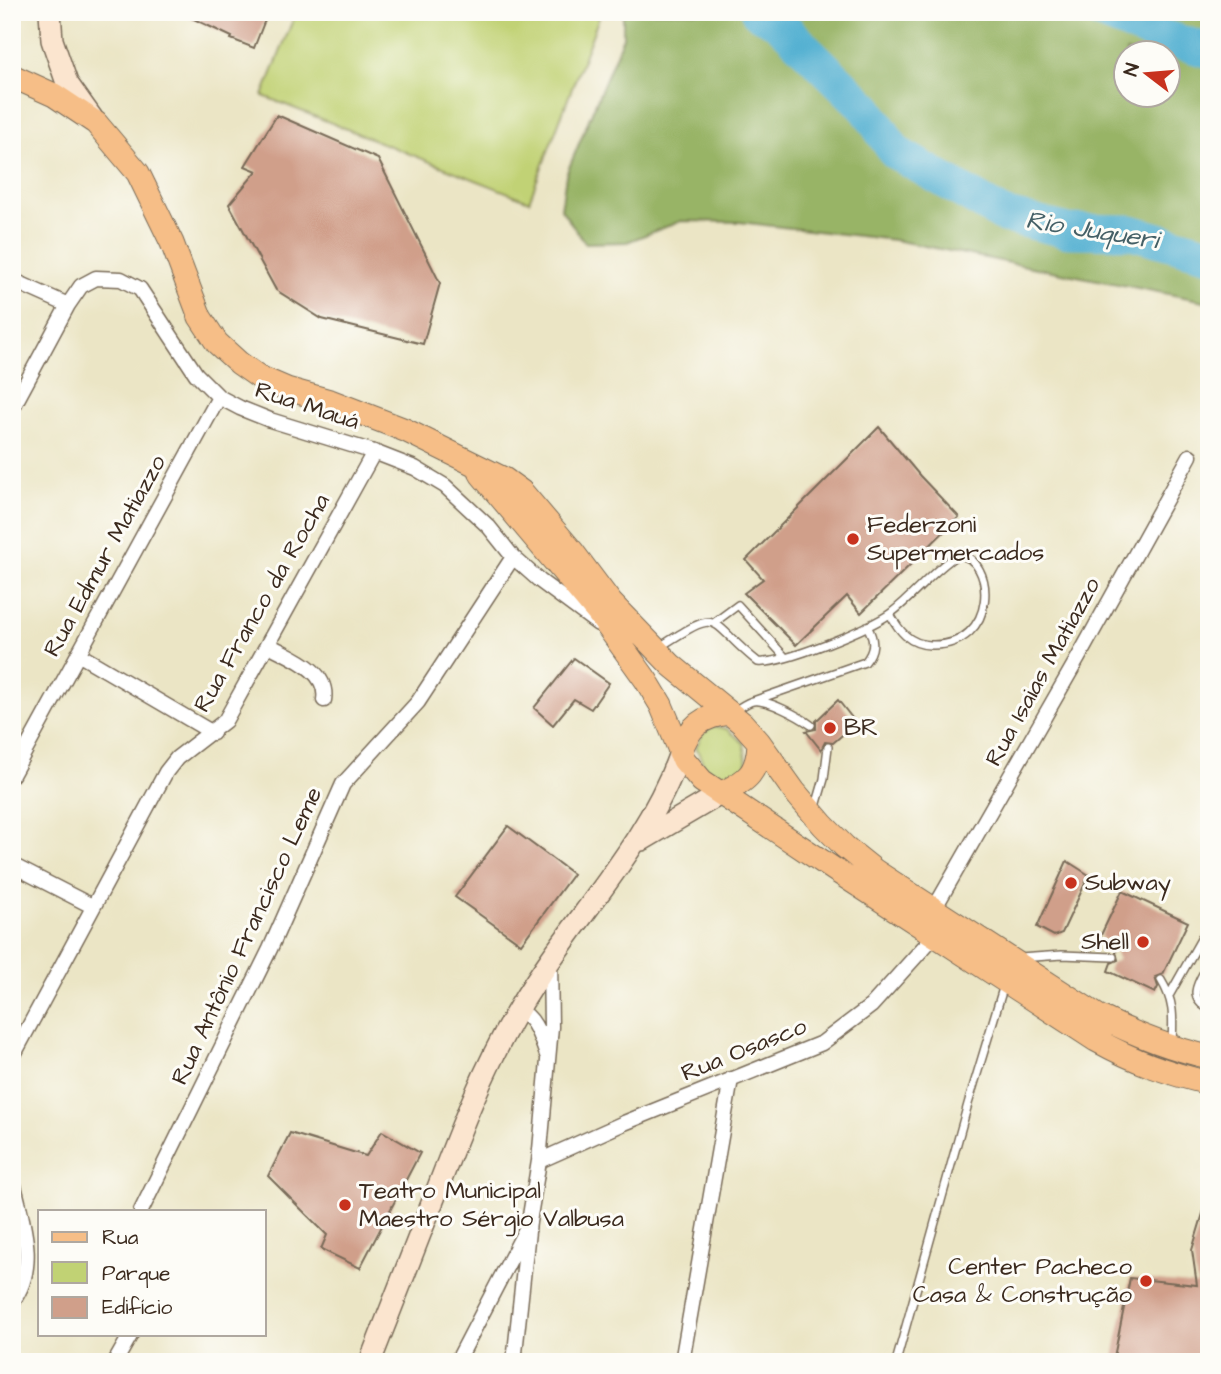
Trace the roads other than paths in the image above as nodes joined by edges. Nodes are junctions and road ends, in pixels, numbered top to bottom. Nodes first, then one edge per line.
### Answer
1 (50, 12) edge
2 (12, 76) edge
3 (96, 123) junction
4 (12, 280) edge
5 (68, 305) junction
6 (219, 397) junction
7 (12, 409) edge
8 (374, 452) junction
9 (1190, 456) dead end
10 (473, 465) junction
11 (513, 557) junction
12 (890, 614) junction
13 (715, 622) junction
14 (867, 626) junction
15 (614, 636) junction
16 (269, 645) junction
17 (655, 650) junction
18 (78, 654) junction
19 (785, 657) junction
20 (324, 700) dead end
21 (753, 701) junction
22 (730, 713) junction
23 (811, 725) dead end
24 (213, 733) junction
25 (759, 742) junction
26 (828, 747) dead end
27 (680, 753) junction
28 (12, 775) edge
29 (722, 793) junction
30 (813, 814) junction
31 (631, 847) junction
32 (12, 864) edge
33 (92, 906) junction
34 (934, 909) junction
35 (1209, 925) edge
36 (934, 935) junction
37 (1113, 957) dead end
38 (550, 958) junction
39 (1209, 962) edge
40 (1007, 970) junction
41 (1161, 979) dead end
42 (1170, 994) junction
43 (1209, 1009) edge
44 (518, 1010) junction
45 (1172, 1049) junction
46 (547, 1056) junction
47 (12, 1058) edge
48 (1209, 1058) edge
49 (731, 1079) junction
50 (1209, 1083) edge
51 (540, 1161) junction
52 (12, 1177) edge
53 (141, 1210) edge
54 (529, 1222) junction
55 (12, 1302) edge
56 (130, 1336) edge
57 (115, 1362) edge
58 (370, 1362) edge
59 (457, 1362) edge
60 (514, 1362) edge
61 (682, 1362) edge
62 (896, 1362) edge

1 - 3 street
2 - 3 main road
3 - 10 main road
4 - 5 street
5 - 6 street, Rua Mauá
5 - 7 street
6 - 8 street, Rua Mauá
6 - 18 street, Rua Edmur Matiazzo
8 - 11 street, Rua Mauá
8 - 16 street, Rua Franco da Rocha
9 - 34 street, Rua Isaias Matiazzo
10 - 15 main road
10 - 17 main road
11 - 15 street, Rua Mauá
11 - 53 street, Rua Antônio Francisco Leme
12 - 12 lane
12 - 14 lane
13 - 17 lane
13 - 19 lane
13 - 19 lane
14 - 19 lane
14 - 21 lane
15 - 27 main road
16 - 20 street
16 - 24 street, Rua Franco da Rocha
17 - 22 main road
18 - 24 street
18 - 28 street, Rua Edmur Matiazzo
21 - 22 lane
21 - 23 lane
22 - 25 main road
22 - 27 main road
24 - 33 street, Rua Franco da Rocha
25 - 29 main road
25 - 30 main road
26 - 30 lane
27 - 29 main road
27 - 31 street
29 - 31 street
29 - 36 main road
30 - 34 main road
31 - 38 street
32 - 33 street
33 - 47 street, Rua Franco da Rocha
34 - 40 main road
35 - 42 lane
36 - 40 main road
36 - 49 street, Rua Osasco
37 - 40 lane
38 - 44 street
38 - 46 street
39 - 43 lane
40 - 45 main road
40 - 50 main road
40 - 62 lane
41 - 42 lane
42 - 45 lane
44 - 46 street
44 - 58 street
45 - 48 main road
46 - 51 street
49 - 51 street, Rua Osasco
49 - 61 street
51 - 54 street
52 - 55 street
54 - 59 street
54 - 60 street
56 - 57 street

